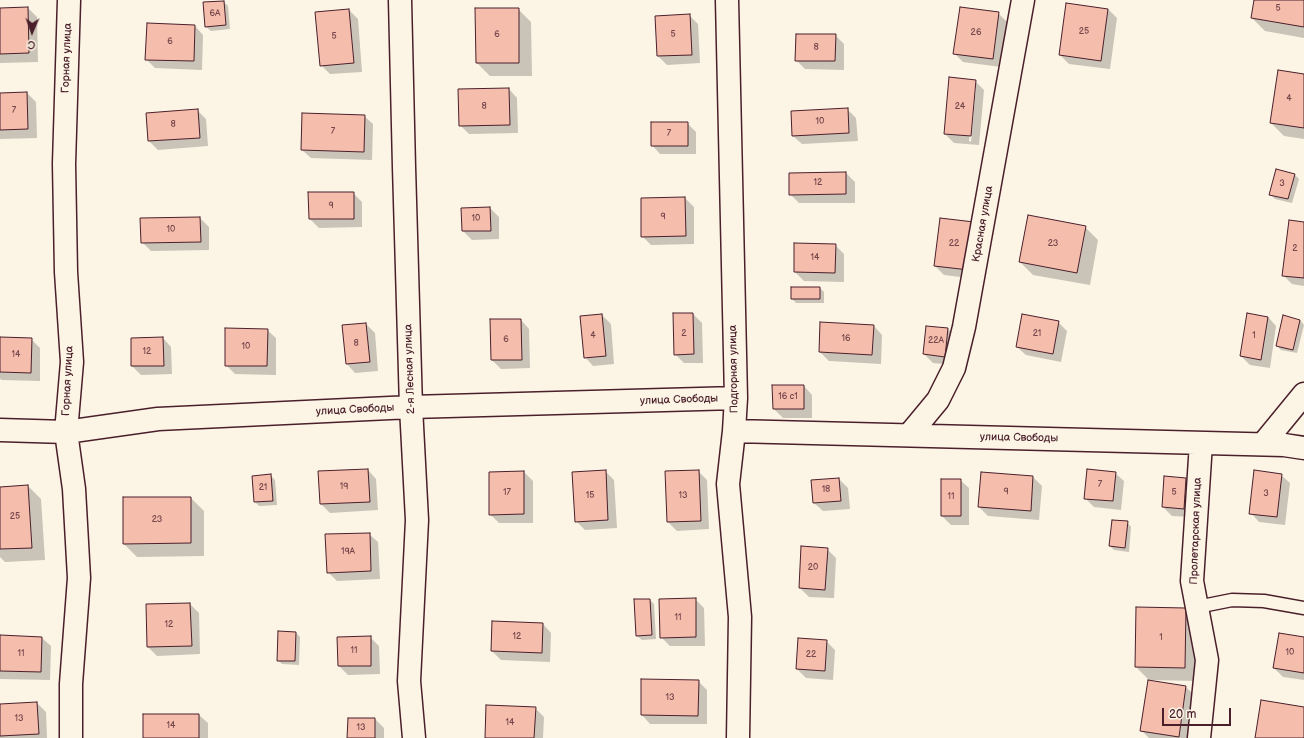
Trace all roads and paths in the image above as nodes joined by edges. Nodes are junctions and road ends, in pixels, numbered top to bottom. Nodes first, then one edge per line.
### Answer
1 (69, 0) edge
2 (400, 0) edge
3 (727, 0) edge
4 (1023, 0) edge
5 (1304, 394) edge
6 (736, 398) junction
7 (411, 407) junction
8 (0, 430) edge
9 (734, 431) junction
10 (66, 432) junction
11 (909, 435) junction
12 (1200, 443) junction
13 (1263, 444) junction
14 (1304, 448) edge
15 (1197, 607) junction
16 (1304, 608) edge
17 (71, 738) edge
18 (414, 738) edge
19 (738, 738) edge
20 (1199, 738) edge

1 - 10 street, Горная улица
2 - 7 street, 2-я Лесная улица
3 - 6 street, Подгорная улица
4 - 11 street, Красная улица
5 - 13 street
6 - 7 street, улица Свободы
6 - 9 street, Подгорная улица
7 - 10 street, улица Свободы
7 - 18 street, 2-я Лесная улица
8 - 10 street, улица Свободы
9 - 11 street, улица Свободы
9 - 19 street, Подгорная улица
10 - 17 street, Горная улица
11 - 12 street, улица Свободы
12 - 13 street, улица Свободы
12 - 15 street, Пролетарская улица
13 - 14 street, улица Свободы
15 - 16 lane
15 - 20 street, Пролетарская улица

